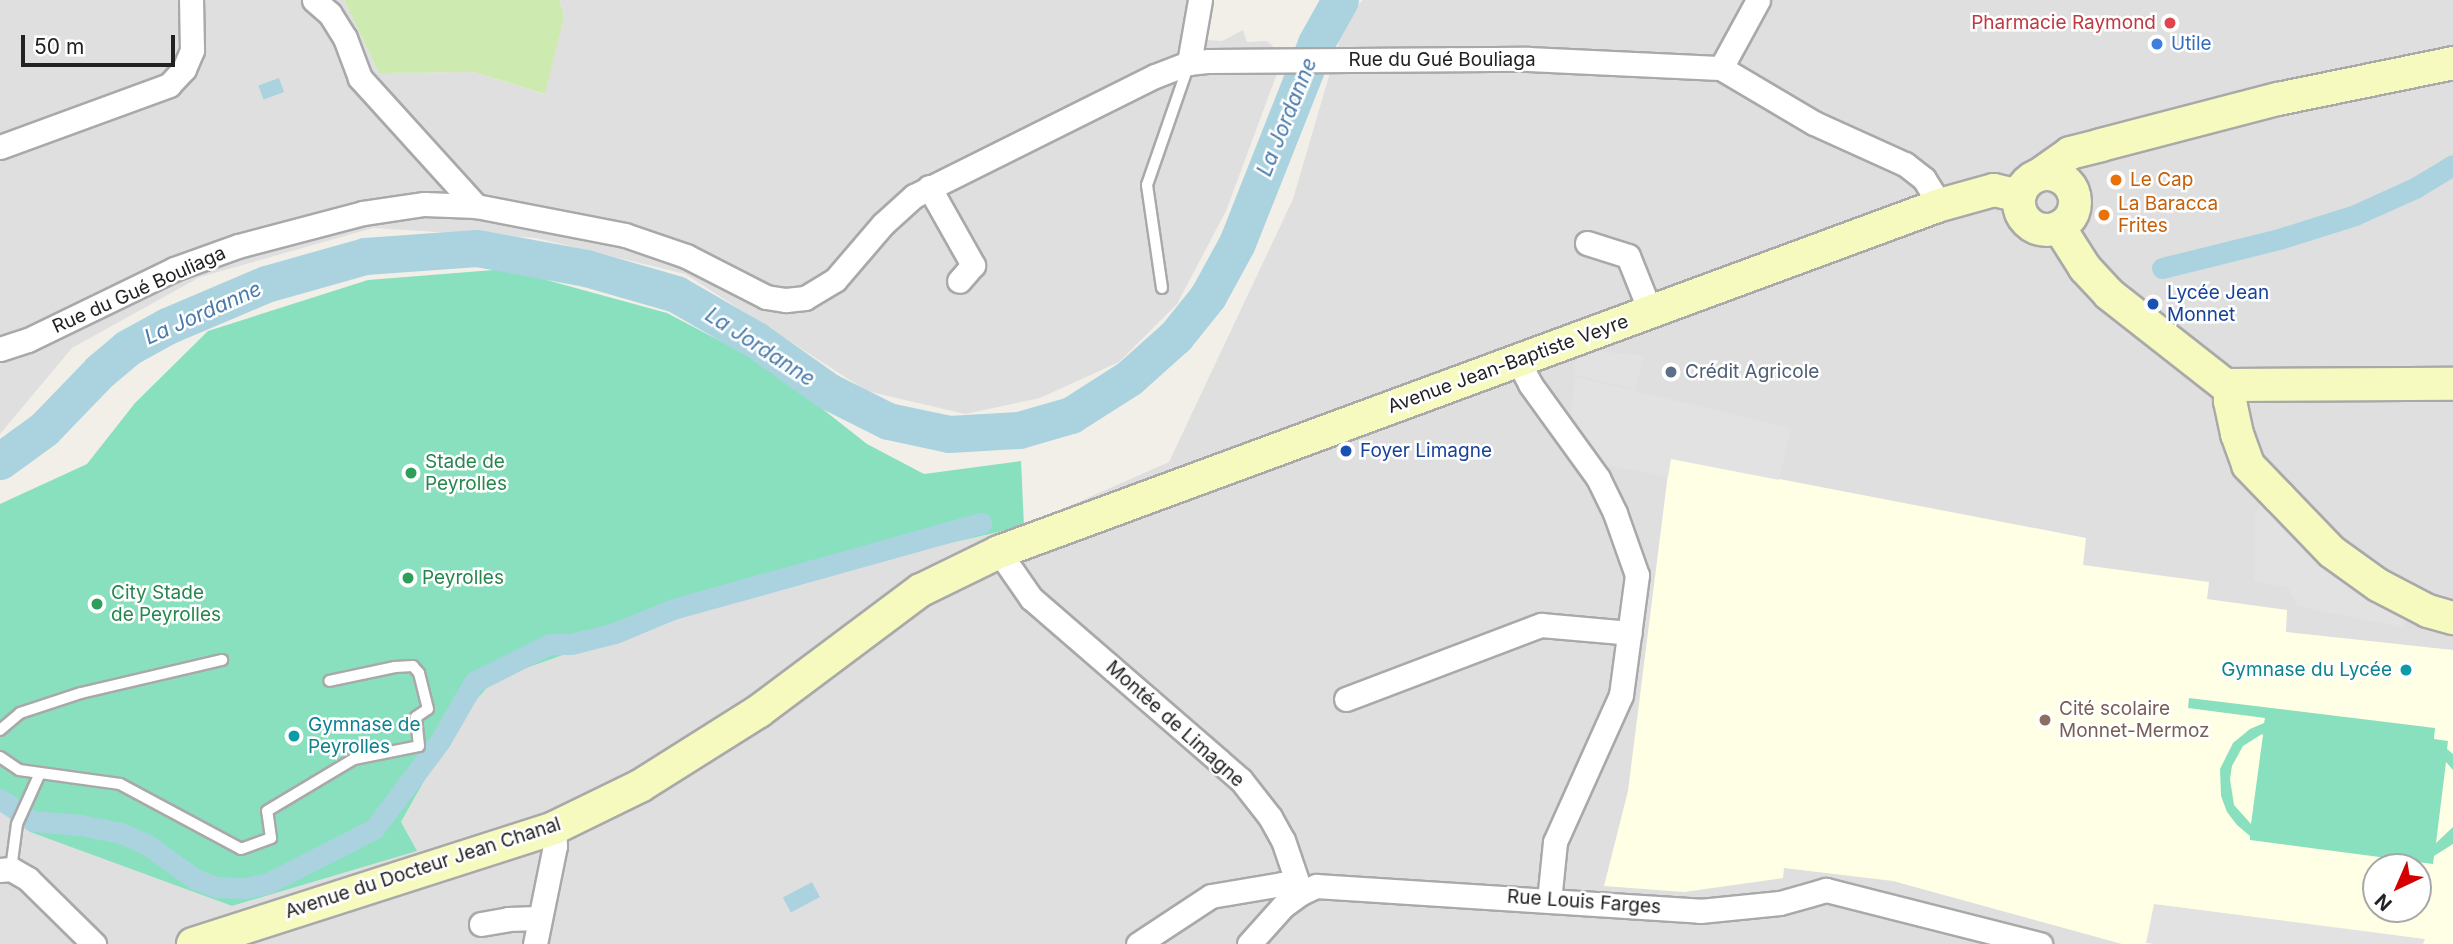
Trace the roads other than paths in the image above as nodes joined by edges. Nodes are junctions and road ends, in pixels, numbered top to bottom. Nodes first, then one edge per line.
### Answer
1 (191, 0) edge
2 (314, 0) edge
3 (1200, 0) edge
4 (1758, 0) edge
5 (1189, 63) junction
6 (2453, 63) edge
7 (1720, 68) junction
8 (0, 147) edge
9 (2042, 184) junction
10 (929, 187) junction
11 (1940, 205) junction
12 (476, 206) junction
13 (2059, 227) junction
14 (1587, 243) dead end
15 (959, 281) dead end
16 (1162, 288) dead end
17 (1650, 311) junction
18 (0, 349) edge
19 (1518, 361) junction
20 (2453, 384) edge
21 (2231, 385) junction
22 (999, 552) junction
23 (2453, 618) edge
24 (1630, 633) junction
25 (222, 660) dead end
26 (329, 681) dead end
27 (1346, 699) dead end
28 (0, 730) edge
29 (0, 757) edge
30 (40, 773) junction
31 (554, 828) junction
32 (6, 870) edge
33 (1301, 893) junction
34 (1549, 901) junction
35 (539, 918) junction
36 (481, 924) dead end
37 (94, 944) edge
38 (193, 944) edge
39 (535, 944) edge
40 (1138, 944) edge
41 (1249, 944) edge
42 (2040, 944) edge

1 - 8 street
2 - 12 street
3 - 5 street
4 - 7 street
5 - 7 street, Rue du Gué Bouliaga
5 - 10 street, Rue du Gué Bouliaga
5 - 16 lane
6 - 9 main road
7 - 11 street, Rue du Gué Bouliaga
9 - 11 main road, Avenue Jean-Baptiste Veyre
9 - 13 main road
9 - 13 main road
10 - 12 street, Rue du Gué Bouliaga
10 - 15 street
11 - 17 main road, Avenue Jean-Baptiste Veyre
12 - 18 street, Rue du Gué Bouliaga
13 - 21 main road
14 - 17 street
17 - 19 main road, Avenue Jean-Baptiste Veyre
19 - 22 main road, Avenue Jean-Baptiste Veyre
19 - 24 street
20 - 21 main road
21 - 23 main road
22 - 31 main road, Avenue du Docteur Jean Chanal
22 - 33 street, Montée de Limagne
24 - 27 street
24 - 34 street
25 - 28 lane
26 - 30 lane
29 - 30 lane
30 - 32 lane
31 - 35 street
31 - 38 main road, Avenue du Docteur Jean Chanal
32 - 37 street
33 - 34 street, Rue Louis Farges
33 - 40 street, Rue Louis Farges
33 - 41 street
34 - 42 street, Rue Louis Farges
35 - 36 street
35 - 39 street

